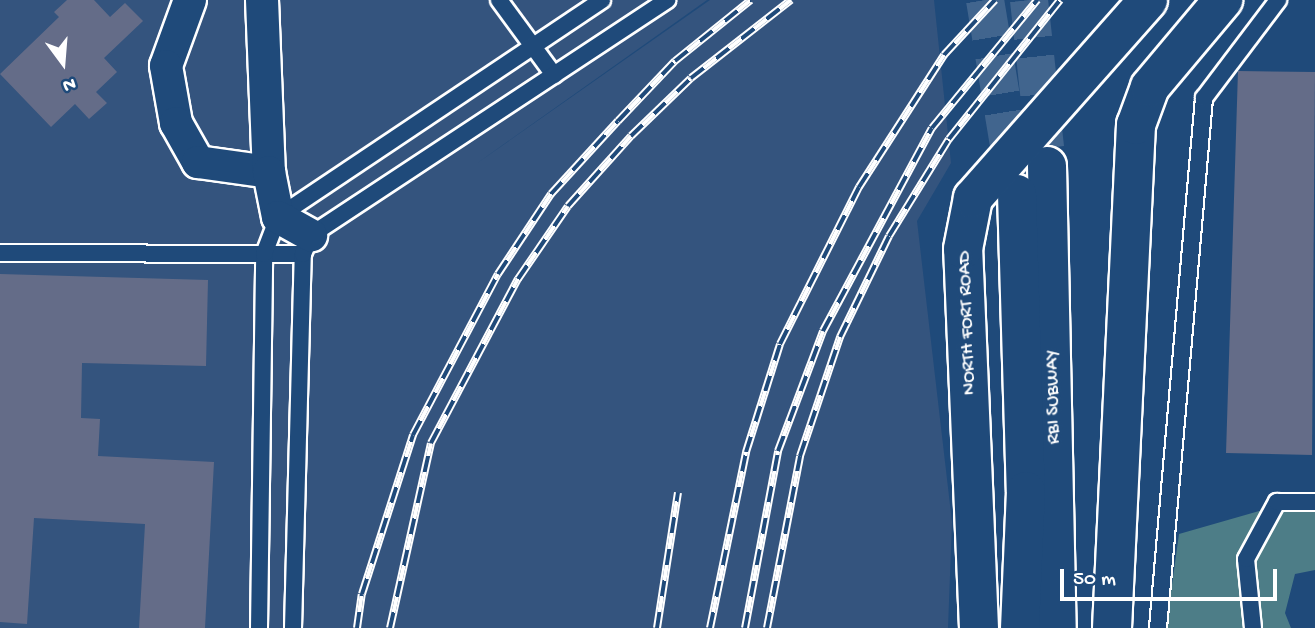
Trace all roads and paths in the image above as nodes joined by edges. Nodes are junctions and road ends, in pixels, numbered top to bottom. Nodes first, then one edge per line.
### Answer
1 (190, 0) edge
2 (262, 0) edge
3 (499, 0) edge
4 (602, 0) edge
5 (667, 0) edge
6 (1148, 0) edge
7 (1223, 0) edge
8 (1278, 0) edge
9 (534, 49) junction
10 (1098, 59) junction
11 (554, 75) junction
12 (1150, 87) junction
13 (1047, 166) tunnel mouth
14 (269, 172) junction
15 (1017, 194) tunnel mouth
16 (278, 217) junction
17 (307, 244) junction
18 (0, 253) edge
19 (264, 254) junction
20 (1315, 502) edge
21 (259, 628) edge
22 (293, 628) edge
23 (979, 628) edge
24 (1020, 628) edge
25 (1057, 628) edge
26 (1112, 628) edge
27 (1158, 628) edge
28 (1253, 628) edge

1 - 14 street
2 - 14 street
3 - 9 lane
4 - 9 lane
5 - 11 lane
6 - 10 main road, NORTH FORT ROAD
7 - 12 main road
8 - 27 lane
9 - 11 lane
9 - 16 lane
10 - 12 main road
10 - 23 main road, NORTH FORT ROAD
11 - 17 lane
12 - 26 main road
13 - 25 main road, RBI SUBWAY
14 - 16 street
15 - 24 main road, RBI SUBWAY
16 - 17 street
16 - 19 lane
17 - 19 lane
17 - 22 lane
18 - 19 lane
19 - 21 lane
20 - 28 lane

